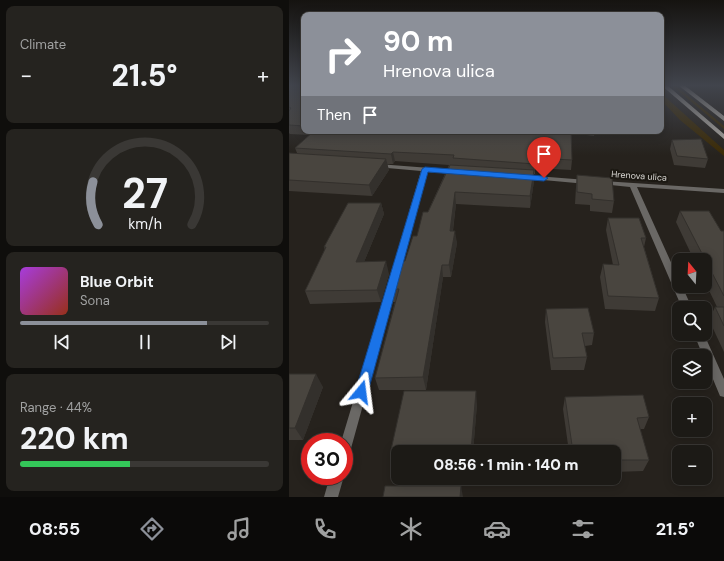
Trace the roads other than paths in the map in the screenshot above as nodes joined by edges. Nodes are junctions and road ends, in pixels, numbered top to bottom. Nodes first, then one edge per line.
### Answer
1 (692, 108) edge
2 (711, 108) edge
3 (724, 119) edge
4 (724, 137) edge
5 (372, 166) edge
6 (425, 169) junction
7 (464, 172) edge
8 (518, 176) edge
9 (633, 185) junction
10 (724, 191) edge
11 (684, 301) edge
12 (702, 341) edge
13 (724, 392) edge
14 (349, 433) edge
15 (334, 485) edge
16 (331, 497) edge

1 - 4 main road
2 - 3 main road
5 - 6 street
6 - 7 street
6 - 14 street
8 - 9 street, Hrenova ulica
9 - 10 street, Hrenova ulica
9 - 11 street
12 - 13 street
15 - 16 street

